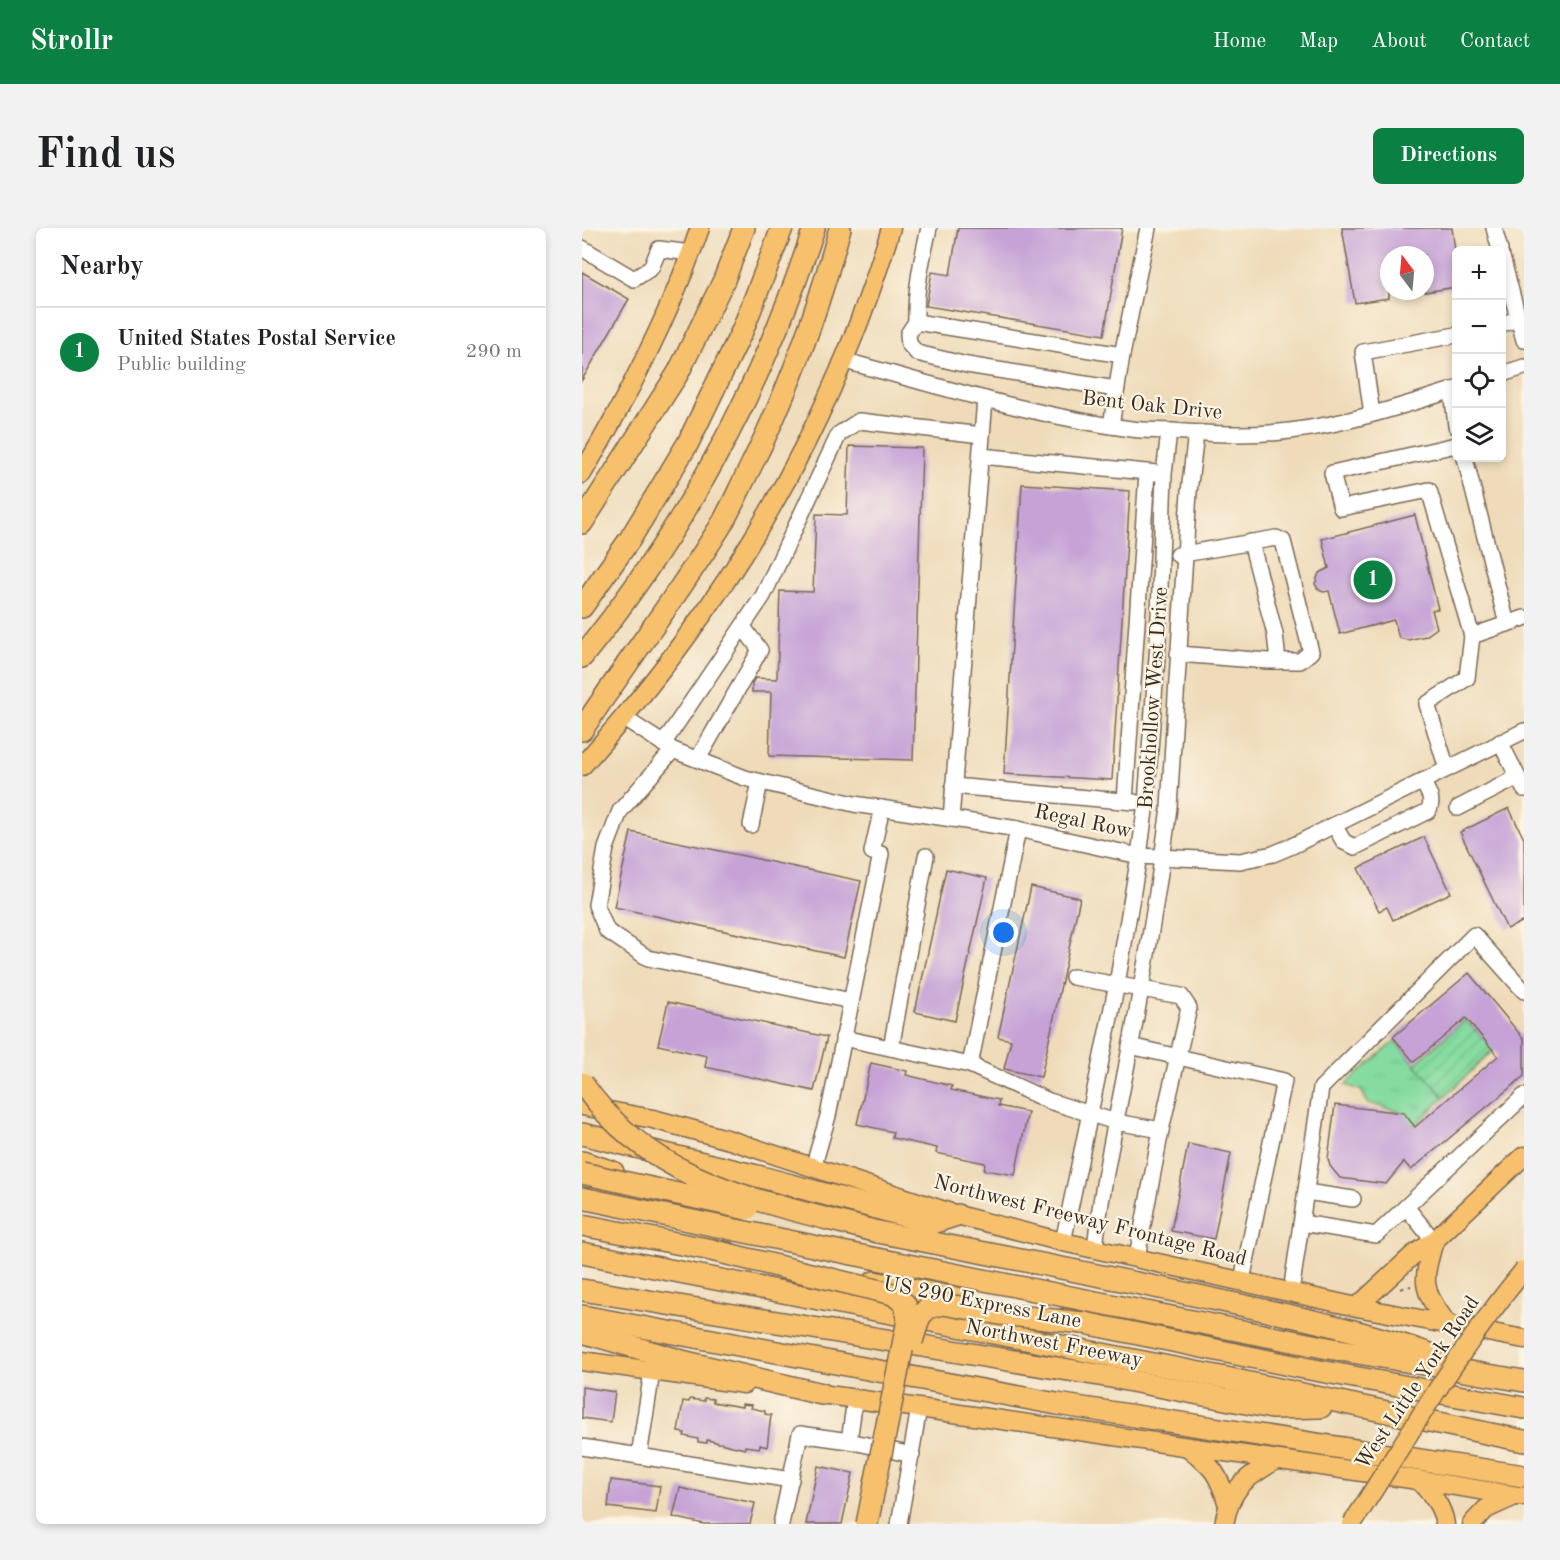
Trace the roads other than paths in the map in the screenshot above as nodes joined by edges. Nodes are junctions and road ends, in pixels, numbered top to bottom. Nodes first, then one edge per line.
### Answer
1 (700, 228) edge
2 (744, 228) edge
3 (782, 228) edge
4 (814, 228) edge
5 (840, 228) edge
6 (891, 228) edge
7 (929, 228) edge
8 (1148, 228) edge
9 (1494, 228) edge
10 (1499, 246) edge
11 (582, 248) edge
12 (691, 253) junction
13 (1506, 272) edge
14 (1518, 319) junction
15 (916, 322) junction
16 (1506, 323) edge
17 (1452, 336) edge
18 (1524, 340) edge
19 (1122, 355) junction
20 (844, 361) junction
21 (1524, 367) edge
22 (1506, 373) edge
23 (1116, 389) junction
24 (1452, 391) edge
25 (985, 399) junction
26 (1372, 414) junction
27 (1111, 426) junction
28 (1169, 431) junction
29 (1196, 434) junction
30 (982, 435) junction
31 (1452, 446) edge
32 (981, 456) junction
33 (1466, 462) edge
34 (1147, 472) junction
35 (582, 474) edge
36 (1164, 474) junction
37 (582, 523) edge
38 (1251, 542) junction
39 (1185, 554) junction
40 (1163, 558) junction
41 (583, 606) edge
42 (1524, 618) edge
43 (1507, 624) junction
44 (743, 627) junction
45 (1472, 636) junction
46 (1178, 654) junction
47 (582, 657) edge
48 (1278, 661) junction
49 (620, 673) junction
50 (582, 711) edge
51 (624, 718) junction
52 (1152, 722) junction
53 (1174, 724) junction
54 (582, 730) edge
55 (1524, 731) edge
56 (1500, 742) junction
57 (668, 747) junction
58 (698, 759) junction
59 (582, 766) edge
60 (1447, 769) junction
61 (1422, 781) junction
62 (760, 782) junction
63 (1521, 783) edge
64 (954, 786) junction
65 (1125, 801) junction
66 (1146, 803) junction
67 (882, 808) junction
68 (1458, 808) dead end
69 (951, 819) junction
70 (751, 825) dead end
71 (1334, 825) junction
72 (1018, 829) junction
73 (926, 856) dead end
74 (1139, 856) junction
75 (1164, 857) junction
76 (1074, 977) dead end
77 (1117, 984) junction
78 (1141, 989) junction
79 (1524, 991) edge
80 (851, 1001) junction
81 (843, 1038) junction
82 (1130, 1046) junction
83 (891, 1048) junction
84 (1177, 1056) junction
85 (970, 1065) junction
86 (582, 1083) edge
87 (1524, 1096) edge
88 (582, 1106) edge
89 (1091, 1113) junction
90 (1116, 1122) junction
91 (1161, 1130) junction
92 (582, 1134) edge
93 (1524, 1156) edge
94 (582, 1162) edge
95 (813, 1168) junction
96 (582, 1173) edge
97 (1306, 1192) junction
98 (582, 1198) edge
99 (1353, 1199) dead end
100 (1406, 1207) junction
101 (957, 1215) junction
102 (1302, 1223) junction
103 (582, 1225) edge
104 (878, 1232) junction
105 (1434, 1241) junction
106 (1063, 1242) junction
107 (1095, 1249) junction
108 (711, 1250) junction
109 (837, 1251) junction
110 (582, 1253) edge
111 (1137, 1257) junction
112 (1524, 1270) edge
113 (1242, 1280) junction
114 (582, 1284) edge
115 (582, 1290) edge
116 (1291, 1292) junction
117 (620, 1297) junction
118 (1357, 1307) junction
119 (582, 1316) edge
120 (1083, 1323) junction
121 (1447, 1324) junction
122 (582, 1332) edge
123 (1524, 1339) edge
124 (582, 1361) edge
125 (652, 1372) junction
126 (1488, 1374) junction
127 (1524, 1381) edge
128 (822, 1394) junction
129 (855, 1399) junction
130 (1358, 1407) junction
131 (918, 1408) junction
132 (1524, 1408) edge
133 (849, 1441) junction
134 (1524, 1441) edge
135 (582, 1447) edge
136 (1189, 1448) junction
137 (912, 1455) junction
138 (639, 1456) junction
139 (1276, 1460) junction
140 (1524, 1476) edge
141 (791, 1480) junction
142 (1418, 1480) junction
143 (1520, 1497) edge
144 (1228, 1505) junction
145 (782, 1524) edge
146 (867, 1524) edge
147 (875, 1524) edge
148 (899, 1524) edge
149 (1224, 1524) edge
150 (1352, 1524) edge
151 (1445, 1524) edge
152 (1472, 1524) edge

1 - 12 main road
2 - 37 highway
3 - 41 highway
4 - 47 highway
5 - 49 highway
6 - 20 main road
7 - 15 street
8 - 19 street
9 - 10 street
11 - 12 street
12 - 35 main road
13 - 14 street
14 - 16 street
14 - 18 street
15 - 19 street
15 - 23 street
17 - 26 street
19 - 23 street
20 - 25 street, Bent Oak Drive
20 - 51 main road
21 - 22 street
23 - 27 street
24 - 26 street, Bent Oak Drive
25 - 27 street, Bent Oak Drive
25 - 30 street
26 - 29 street, Bent Oak Drive
27 - 28 street, Bent Oak Drive
28 - 29 street, Bent Oak Drive
28 - 36 street, Brookhollow West Drive
29 - 39 street, Brookhollow West Drive
30 - 32 street
30 - 44 street
31 - 45 street
32 - 34 street
32 - 64 street
33 - 43 street
34 - 36 street
34 - 65 street
36 - 40 street, Brookhollow West Drive
38 - 39 street
38 - 48 street
38 - 48 street
39 - 40 street
39 - 46 street, Brookhollow West Drive
40 - 52 street, Brookhollow West Drive
42 - 43 street
43 - 45 street
44 - 57 street
44 - 58 street
45 - 60 street
46 - 48 street
46 - 53 street, Brookhollow West Drive
49 - 50 highway
49 - 54 highway
51 - 57 street, Regal Row
51 - 59 main road
52 - 53 street
52 - 66 street, Brookhollow West Drive
53 - 75 street, Brookhollow West Drive
55 - 56 street, Regal Row
56 - 60 street, Regal Row
56 - 63 street
57 - 58 street, Regal Row
57 - 80 street
58 - 62 street, Regal Row
60 - 61 street, Regal Row
61 - 71 street, Regal Row
61 - 71 street
62 - 67 street, Regal Row
62 - 70 street
63 - 68 street
64 - 65 street
64 - 69 street
65 - 66 street
66 - 74 street, Brookhollow West Drive
67 - 69 street, Regal Row
67 - 80 street
69 - 72 street, Regal Row
71 - 75 street, Regal Row
72 - 74 street, Regal Row
72 - 85 street
73 - 83 street
74 - 75 street, Regal Row
74 - 77 street, Brookhollow West Drive
75 - 78 street, Brookhollow West Drive
76 - 77 street
77 - 78 street
77 - 89 street, Brookhollow West Drive
78 - 82 street, Brookhollow West Drive
78 - 84 street
79 - 97 street
80 - 81 street
81 - 83 street
81 - 95 street
82 - 84 street
82 - 90 street, Brookhollow West Drive
83 - 85 street
84 - 91 street
84 - 113 street
85 - 89 street
86 - 104 highway, bridge
87 - 100 street
88 - 95 main road, Northwest Freeway Frontage Road
89 - 90 street
89 - 106 street, Brookhollow West Drive
90 - 91 street
90 - 107 street, Brookhollow West Drive
91 - 111 street
92 - 101 highway
93 - 105 main road
94 - 109 highway
95 - 101 main road, Northwest Freeway Frontage Road
96 - 104 highway, bridge
97 - 99 street
97 - 102 street
98 - 109 highway
100 - 102 street
100 - 105 street
101 - 106 main road, Northwest Freeway Frontage Road
102 - 116 street
103 - 108 highway, US 290 Express Lane
104 - 126 highway
105 - 118 main road
105 - 121 main road
106 - 107 main road, Northwest Freeway Frontage Road
107 - 111 main road, Northwest Freeway Frontage Road
108 - 120 highway, US 290 Express Lane, bridge
108 - 146 highway, bridge
109 - 126 highway
110 - 130 highway, Northwest Freeway
111 - 113 main road, Northwest Freeway Frontage Road
112 - 150 main road, West Little York Road, bridge
113 - 116 main road, Northwest Freeway Frontage Road
114 - 117 highway
115 - 117 highway
116 - 118 main road, Northwest Freeway Frontage Road
117 - 130 highway
118 - 121 main road, Northwest Freeway Frontage Road
119 - 140 highway
120 - 132 highway, US 290 Express Lane
120 - 147 highway, bridge
121 - 123 main road, Northwest Freeway Frontage Road
122 - 128 highway
124 - 125 main road
125 - 128 main road
125 - 138 street
126 - 127 highway
128 - 129 main road
129 - 131 main road
129 - 133 street
130 - 134 highway, Northwest Freeway
131 - 136 main road
131 - 137 street
133 - 137 street
133 - 141 street
135 - 138 street
136 - 139 main road
136 - 144 main road
137 - 148 street
138 - 141 street
139 - 142 main road
139 - 144 main road
141 - 145 street
142 - 143 main road
142 - 151 main road
143 - 152 main road
144 - 149 main road

